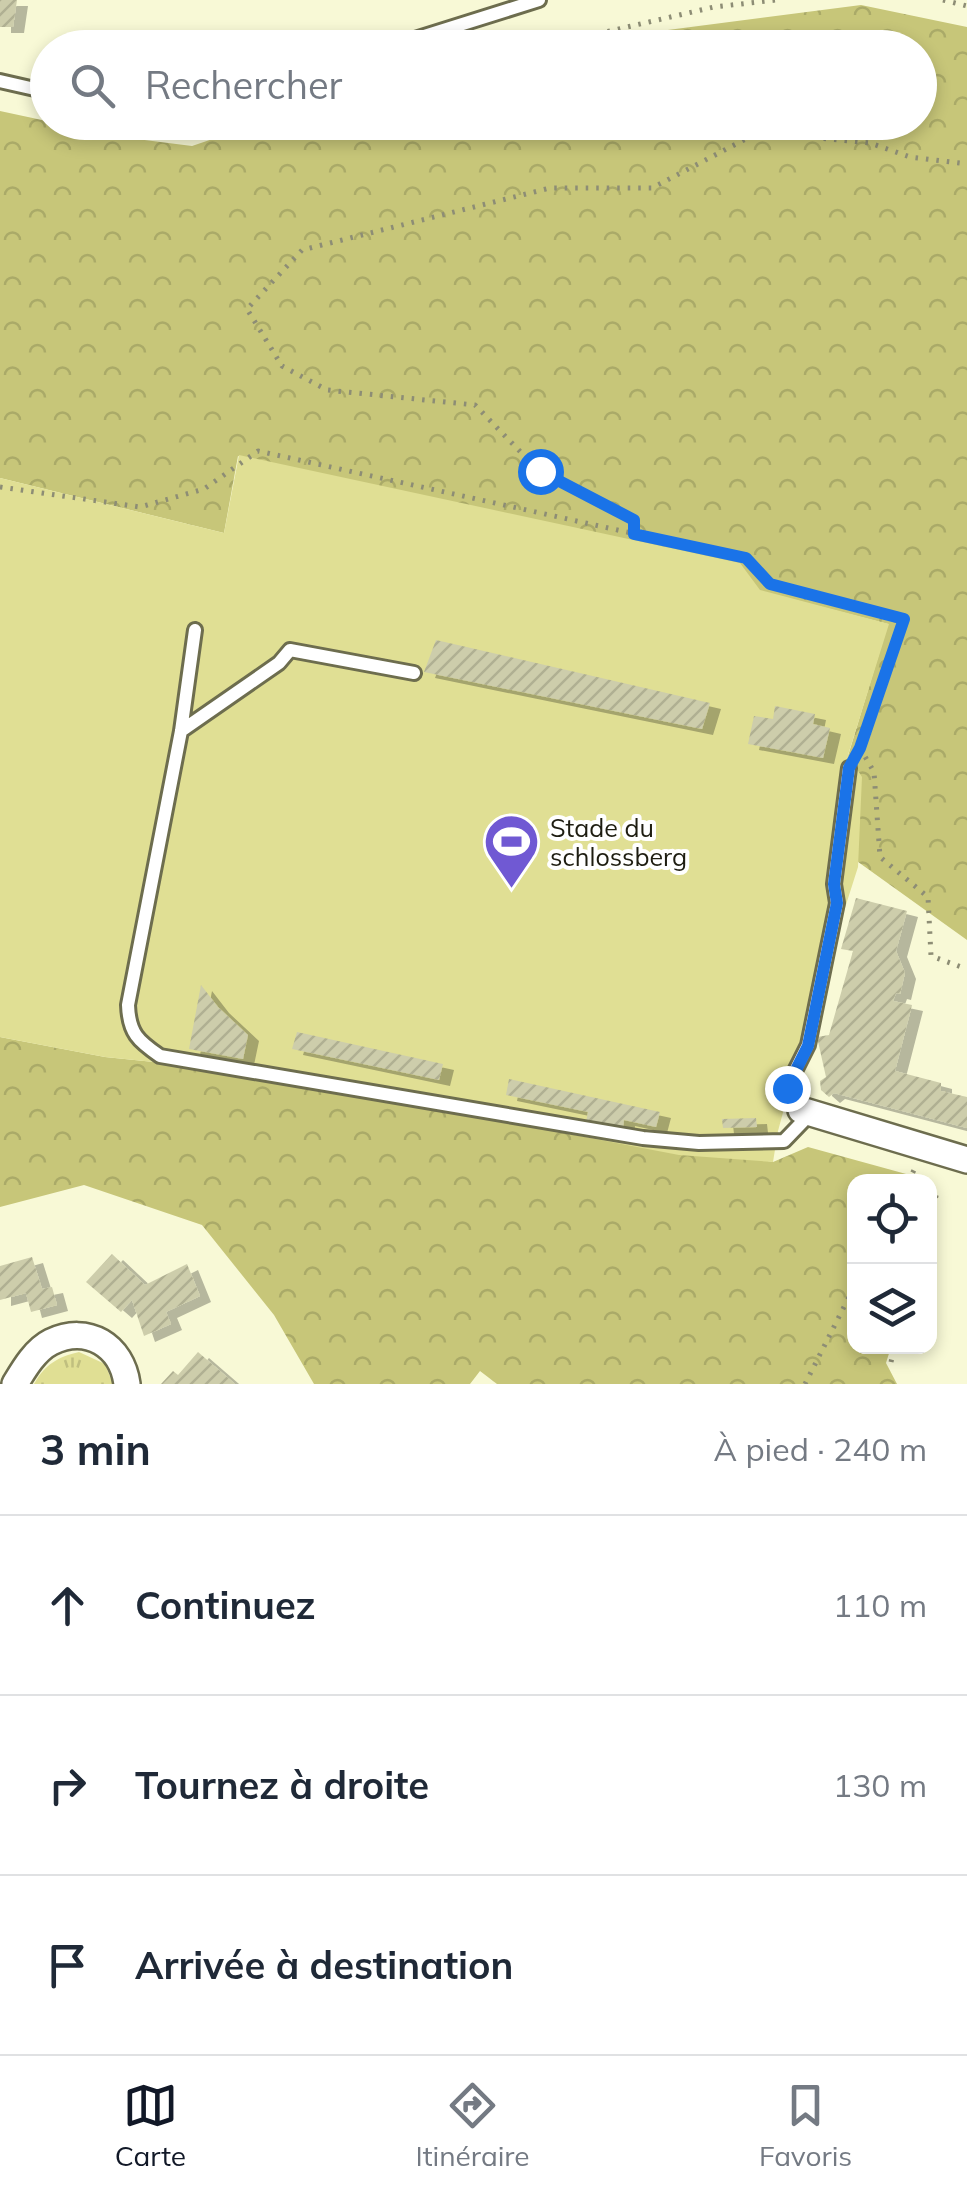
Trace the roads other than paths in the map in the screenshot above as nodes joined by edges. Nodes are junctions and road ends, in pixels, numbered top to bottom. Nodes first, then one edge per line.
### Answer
1 (539, 0) edge
2 (443, 30) edge
3 (0, 81) edge
4 (30, 88) edge
5 (195, 630) dead end
6 (414, 673) dead end
7 (180, 731) junction
8 (849, 768) road end
9 (806, 1111) junction
10 (967, 1160) edge
11 (15, 1384) edge
12 (127, 1384) edge

1 - 2 lane
3 - 4 lane
5 - 7 lane
6 - 7 lane
7 - 9 lane
8 - 9 lane
9 - 10 street
11 - 12 street

